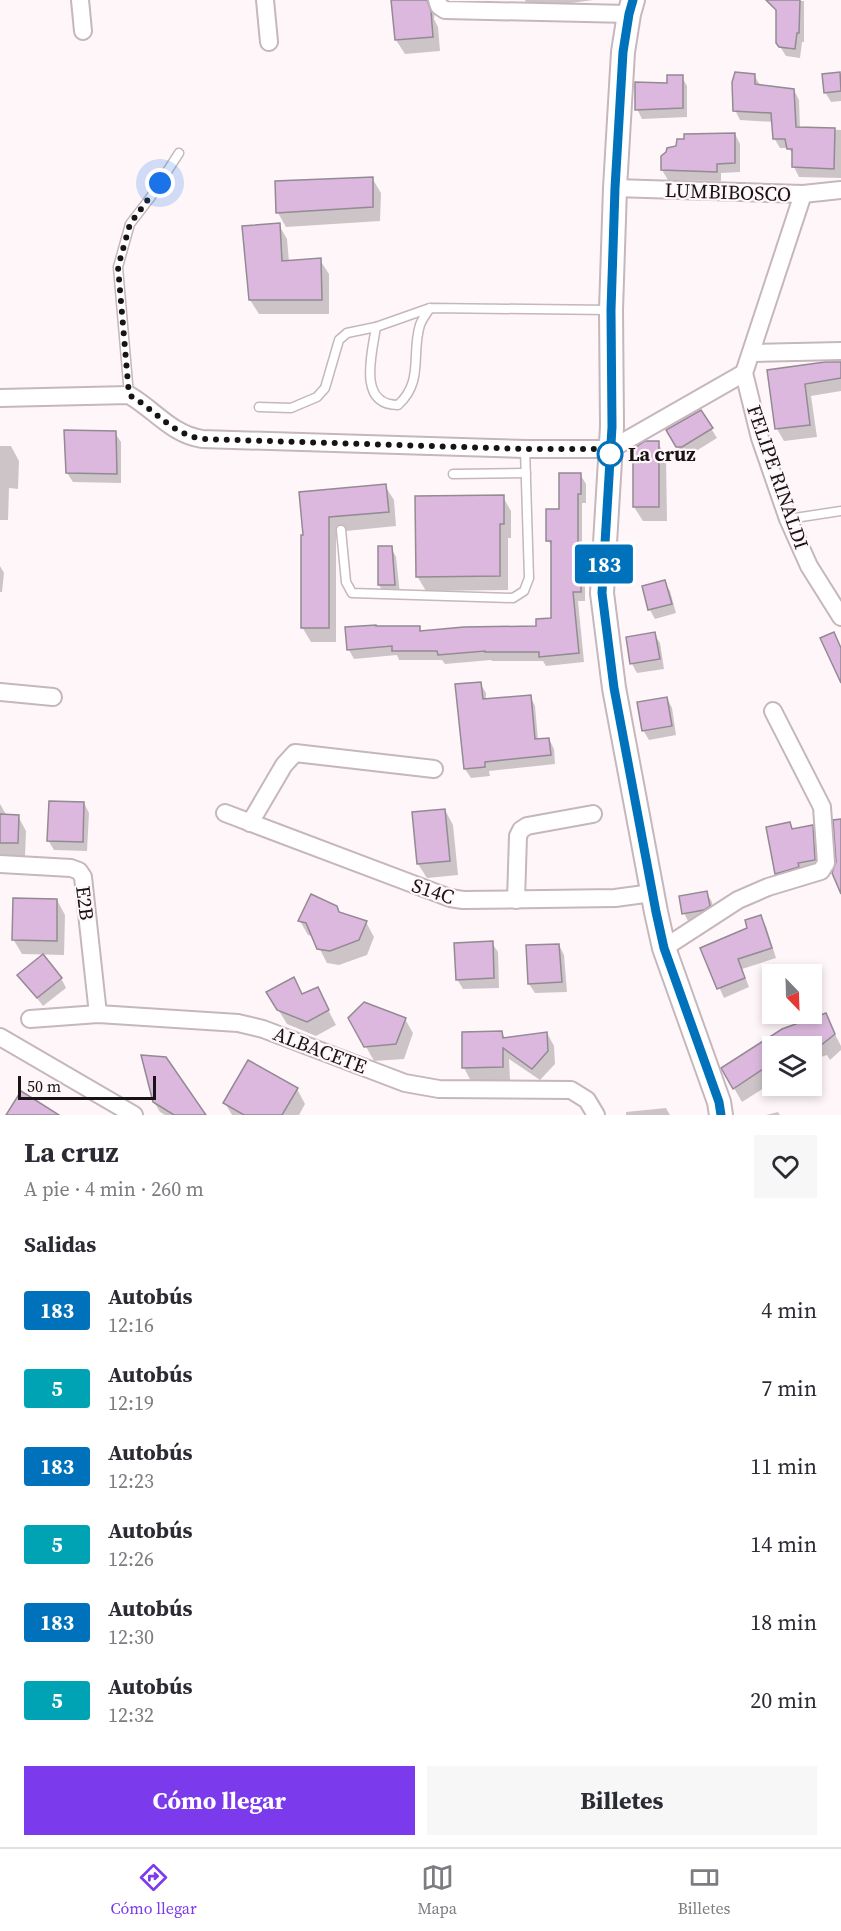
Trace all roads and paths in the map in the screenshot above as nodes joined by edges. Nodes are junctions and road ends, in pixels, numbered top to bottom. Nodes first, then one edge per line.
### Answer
1 (80, 0) edge
2 (265, 0) edge
3 (436, 0) edge
4 (631, 7) edge
5 (83, 31) dead end
6 (269, 42) dead end
7 (179, 153) dead end
8 (615, 188) junction
9 (841, 190) edge
10 (803, 194) junction
11 (430, 308) junction
12 (611, 310) junction
13 (376, 327) junction
14 (841, 351) edge
15 (751, 352) junction
16 (744, 373) junction
17 (129, 395) junction
18 (0, 398) edge
19 (259, 407) dead end
20 (525, 449) junction
21 (611, 449) junction
22 (526, 473) junction
23 (453, 474) dead end
24 (841, 511) edge
25 (788, 519) junction
26 (341, 530) dead end
27 (841, 617) edge
28 (0, 692) edge
29 (53, 697) dead end
30 (773, 711) dead end
31 (434, 769) dead end
32 (225, 813) dead end
33 (593, 814) dead end
34 (250, 823) junction
35 (0, 864) edge
36 (652, 893) junction
37 (516, 900) junction
38 (664, 948) junction
39 (98, 1014) junction
40 (30, 1019) dead end
41 (0, 1037) edge
42 (134, 1115) edge
43 (596, 1115) edge
44 (721, 1115) edge

1 - 5 street
2 - 6 street
3 - 4 street
4 - 8 street
7 - 17 lane
8 - 10 street, LUMBIBOSCO
8 - 12 street
9 - 10 street, LUMBIBOSCO
10 - 15 street
11 - 12 lane
11 - 13 lane
11 - 13 lane
12 - 21 street
13 - 19 lane
14 - 15 street
15 - 16 street
16 - 21 street
16 - 25 street, FELIPE RINALDI
17 - 18 street
17 - 20 street
20 - 21 street
20 - 22 lane
21 - 36 street
22 - 23 lane
22 - 26 lane
24 - 25 lane
25 - 27 street, FELIPE RINALDI
28 - 29 street
30 - 38 street
31 - 34 street
32 - 34 street, S14C
33 - 37 street
34 - 37 street, S14C
35 - 39 street, E2B
36 - 37 street, S14C
36 - 38 street
38 - 44 street
39 - 40 street, ALBACETE
39 - 43 street, ALBACETE
41 - 42 street

